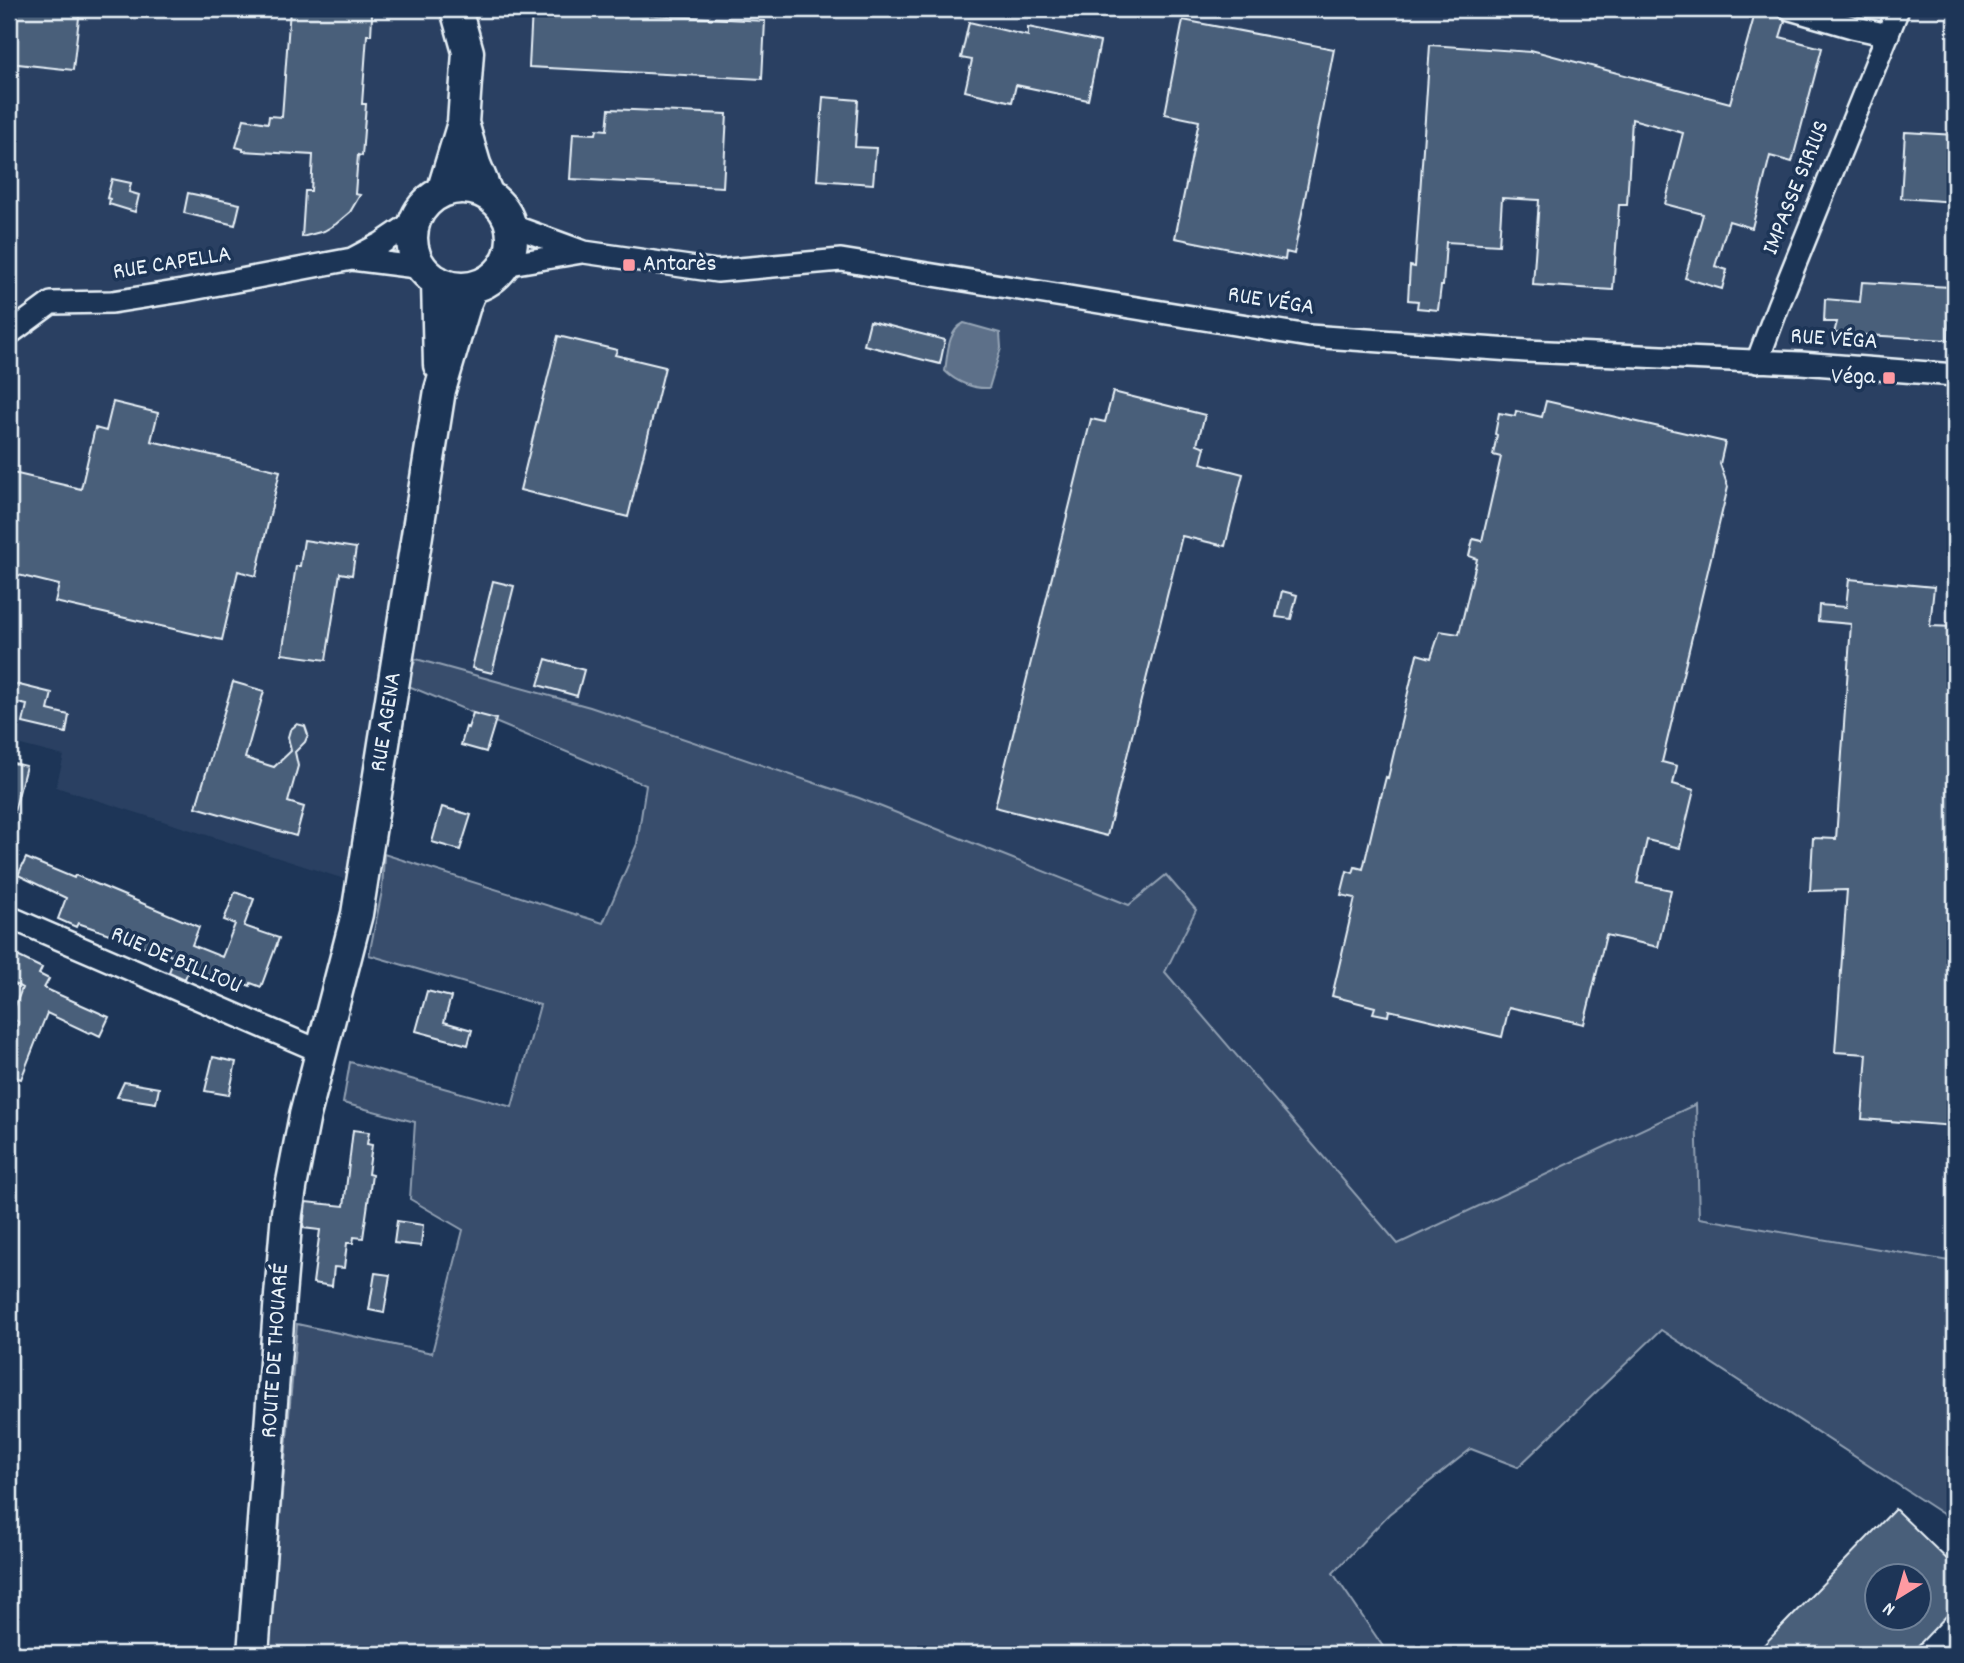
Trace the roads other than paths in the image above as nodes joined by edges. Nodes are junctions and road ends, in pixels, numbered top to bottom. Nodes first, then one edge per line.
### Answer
1 (456, 9) edge
2 (1790, 9) edge
3 (1898, 9) edge
4 (1888, 35) junction
5 (463, 123) junction
6 (442, 192) junction
7 (487, 193) junction
8 (416, 220) junction
9 (510, 225) junction
10 (584, 252) junction
11 (352, 259) junction
12 (504, 265) junction
13 (430, 275) junction
14 (472, 288) junction
15 (9, 334) edge
16 (1757, 362) junction
17 (1955, 375) edge
18 (440, 390) junction
19 (9, 917) edge
20 (322, 1052) junction
21 (253, 1654) edge

1 - 5 main road
2 - 4 street
3 - 4 street, IMPASSE SIRIUS
4 - 16 street, IMPASSE SIRIUS
5 - 6 main road
5 - 7 main road
6 - 7 main road
6 - 8 main road
7 - 9 main road
8 - 11 street, RUE CAPELLA
8 - 13 main road
9 - 10 street, RUE VÉGA
9 - 12 main road
10 - 12 street, RUE VÉGA
10 - 16 street, RUE VÉGA
11 - 13 street, RUE CAPELLA
11 - 15 street, RUE CAPELLA
12 - 14 main road
13 - 14 main road
13 - 18 main road, RUE AGENA
14 - 18 main road, RUE AGENA
16 - 17 street, RUE VÉGA
18 - 20 main road, RUE AGENA
19 - 20 street, RUE DE BILLIOU
20 - 21 main road, ROUTE DE THOUARÉ

